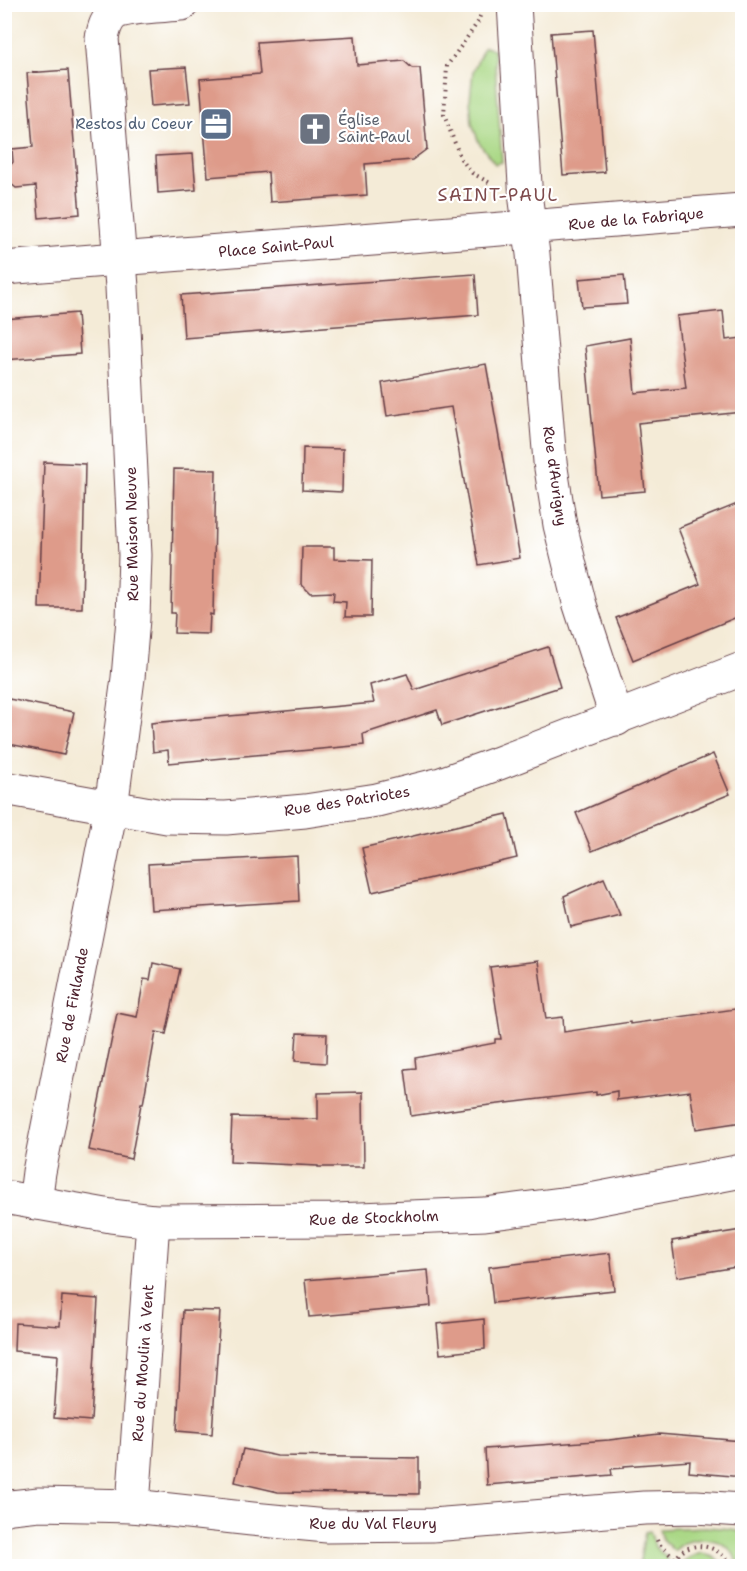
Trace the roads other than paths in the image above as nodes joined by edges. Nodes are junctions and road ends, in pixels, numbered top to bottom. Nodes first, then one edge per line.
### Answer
1 (182, 4) edge
2 (514, 4) edge
3 (742, 210) edge
4 (529, 226) junction
5 (120, 260) junction
6 (4, 268) edge
7 (742, 669) edge
8 (617, 719) junction
9 (4, 788) edge
10 (111, 808) junction
11 (742, 1172) edge
12 (20, 1200) edge
13 (153, 1221) junction
14 (133, 1506) junction
15 (4, 1509) edge
16 (742, 1510) edge

1 - 5 street
2 - 4 street
3 - 4 street, Rue de la Fabrique
4 - 5 street, Place Saint-Paul
4 - 8 street, Rue d'Aurigny
5 - 6 street, Place Saint-Paul
5 - 10 street, Rue Maison Neuve
7 - 8 street, Rue des Patriotes
8 - 10 street, Rue des Patriotes
9 - 10 street, Rue des Patriotes
10 - 12 street, Rue de Finlande
11 - 13 street, Rue de Stockholm
12 - 13 street, Rue de Stockholm
13 - 14 street, Rue du Moulin à Vent
14 - 15 street, Rue du Val Fleury
14 - 16 street, Rue du Val Fleury

